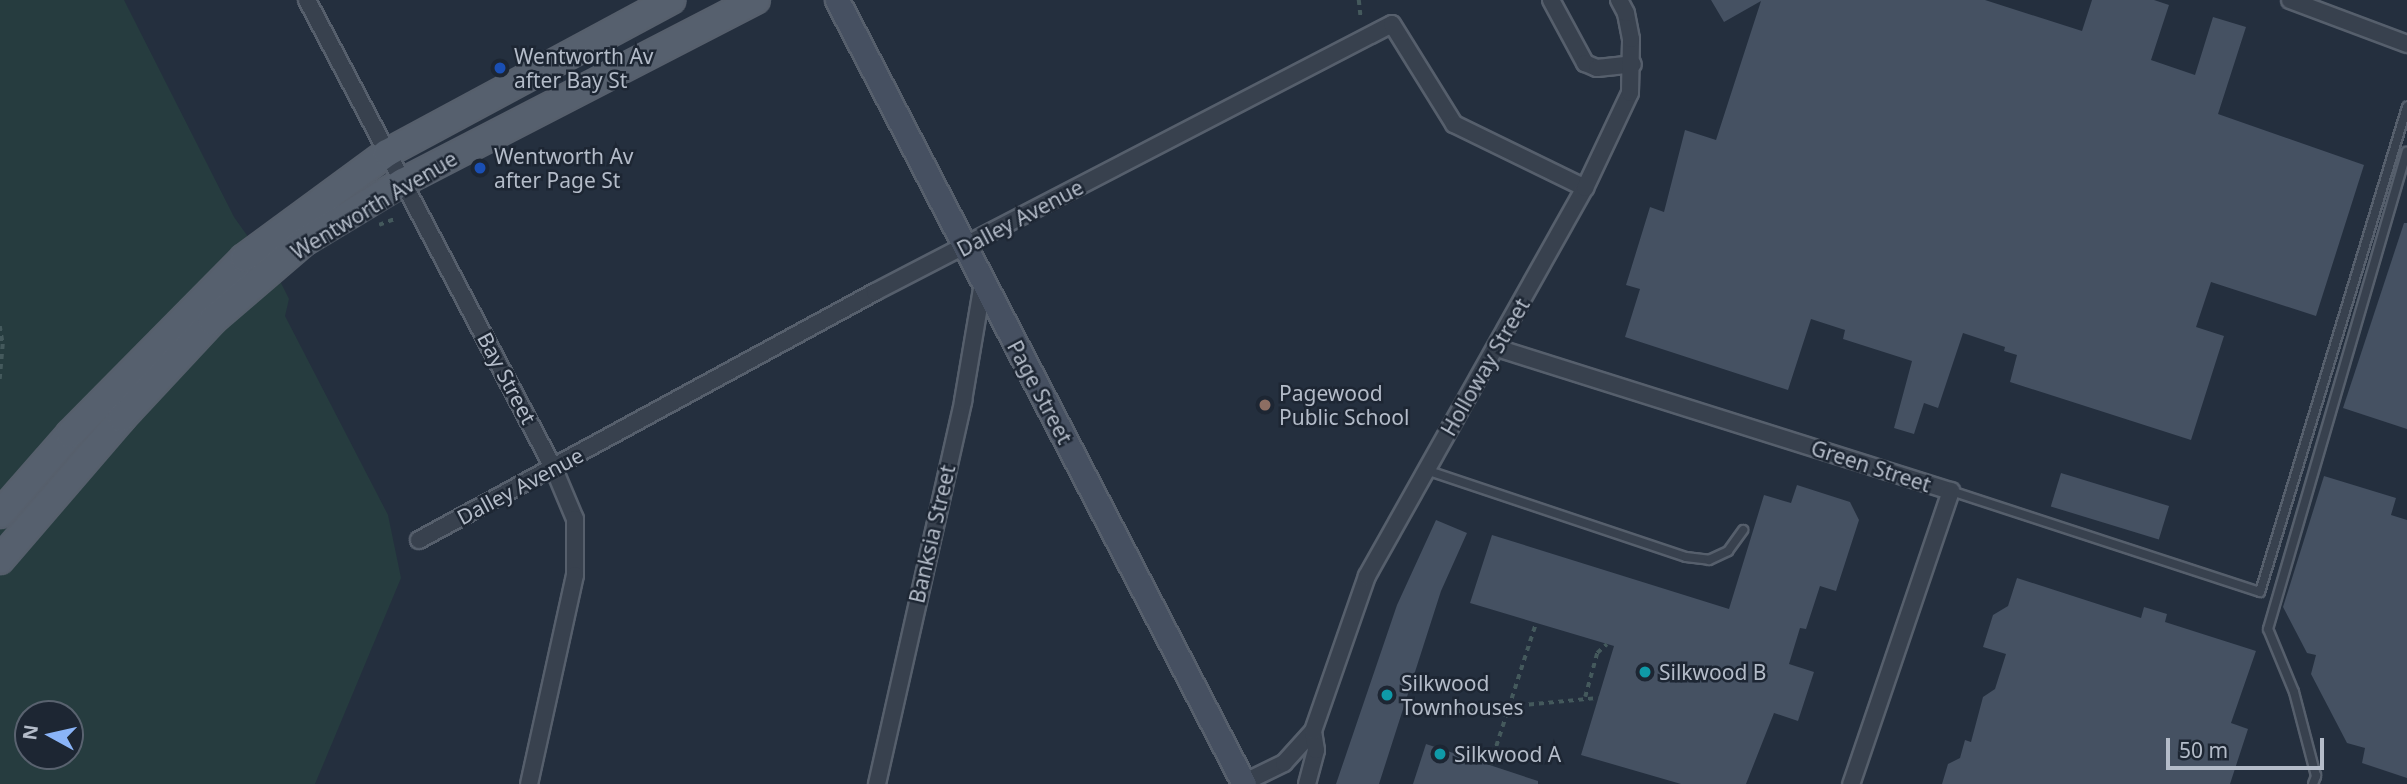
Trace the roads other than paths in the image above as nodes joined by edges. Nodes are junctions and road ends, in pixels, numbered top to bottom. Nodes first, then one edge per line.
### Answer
1 (307, 0) edge
2 (652, 0) edge
3 (671, 0) edge
4 (756, 0) edge
5 (837, 0) edge
6 (1551, 0) edge
7 (1619, 0) edge
8 (2290, 0) edge
9 (629, 22) junction
10 (2407, 44) edge
11 (1633, 64) junction
12 (2407, 107) edge
13 (2407, 152) edge
14 (387, 153) junction
15 (403, 182) junction
16 (1585, 188) junction
17 (966, 247) junction
18 (983, 283) junction
19 (1497, 348) junction
20 (554, 469) junction
21 (1426, 470) junction
22 (1951, 491) junction
23 (0, 514) edge
24 (1744, 530) dead end
25 (419, 540) dead end
26 (0, 560) edge
27 (1313, 732) junction
28 (1243, 783) edge
29 (529, 784) edge
30 (877, 784) edge
31 (1307, 784) edge
32 (1851, 784) edge
33 (2313, 784) edge

1 - 14 street, Bay Street
2 - 9 main road
3 - 9 main road, Wentworth Avenue
4 - 15 main road, Wentworth Avenue
5 - 17 main road, Page Street
6 - 11 street
7 - 11 street, Holloway Street
8 - 10 street
9 - 14 main road, Wentworth Avenue
11 - 16 street, Holloway Street
12 - 22 lane
13 - 33 lane
14 - 15 street, Bay Street
14 - 23 main road, Wentworth Avenue
15 - 20 street, Bay Street
15 - 26 main road, Wentworth Avenue
16 - 17 street, Dalley Avenue
16 - 19 street, Holloway Street
17 - 18 main road, Page Street
17 - 20 street, Dalley Avenue
18 - 28 main road, Page Street
18 - 30 street, Banksia Street
19 - 21 street, Holloway Street
19 - 22 street, Green Street
20 - 25 street, Dalley Avenue
20 - 29 street, Bay Street
21 - 24 lane
21 - 27 street, Holloway Street
22 - 32 street, Green Street
27 - 28 street, Holloway Street
27 - 31 street, Holloway Street

